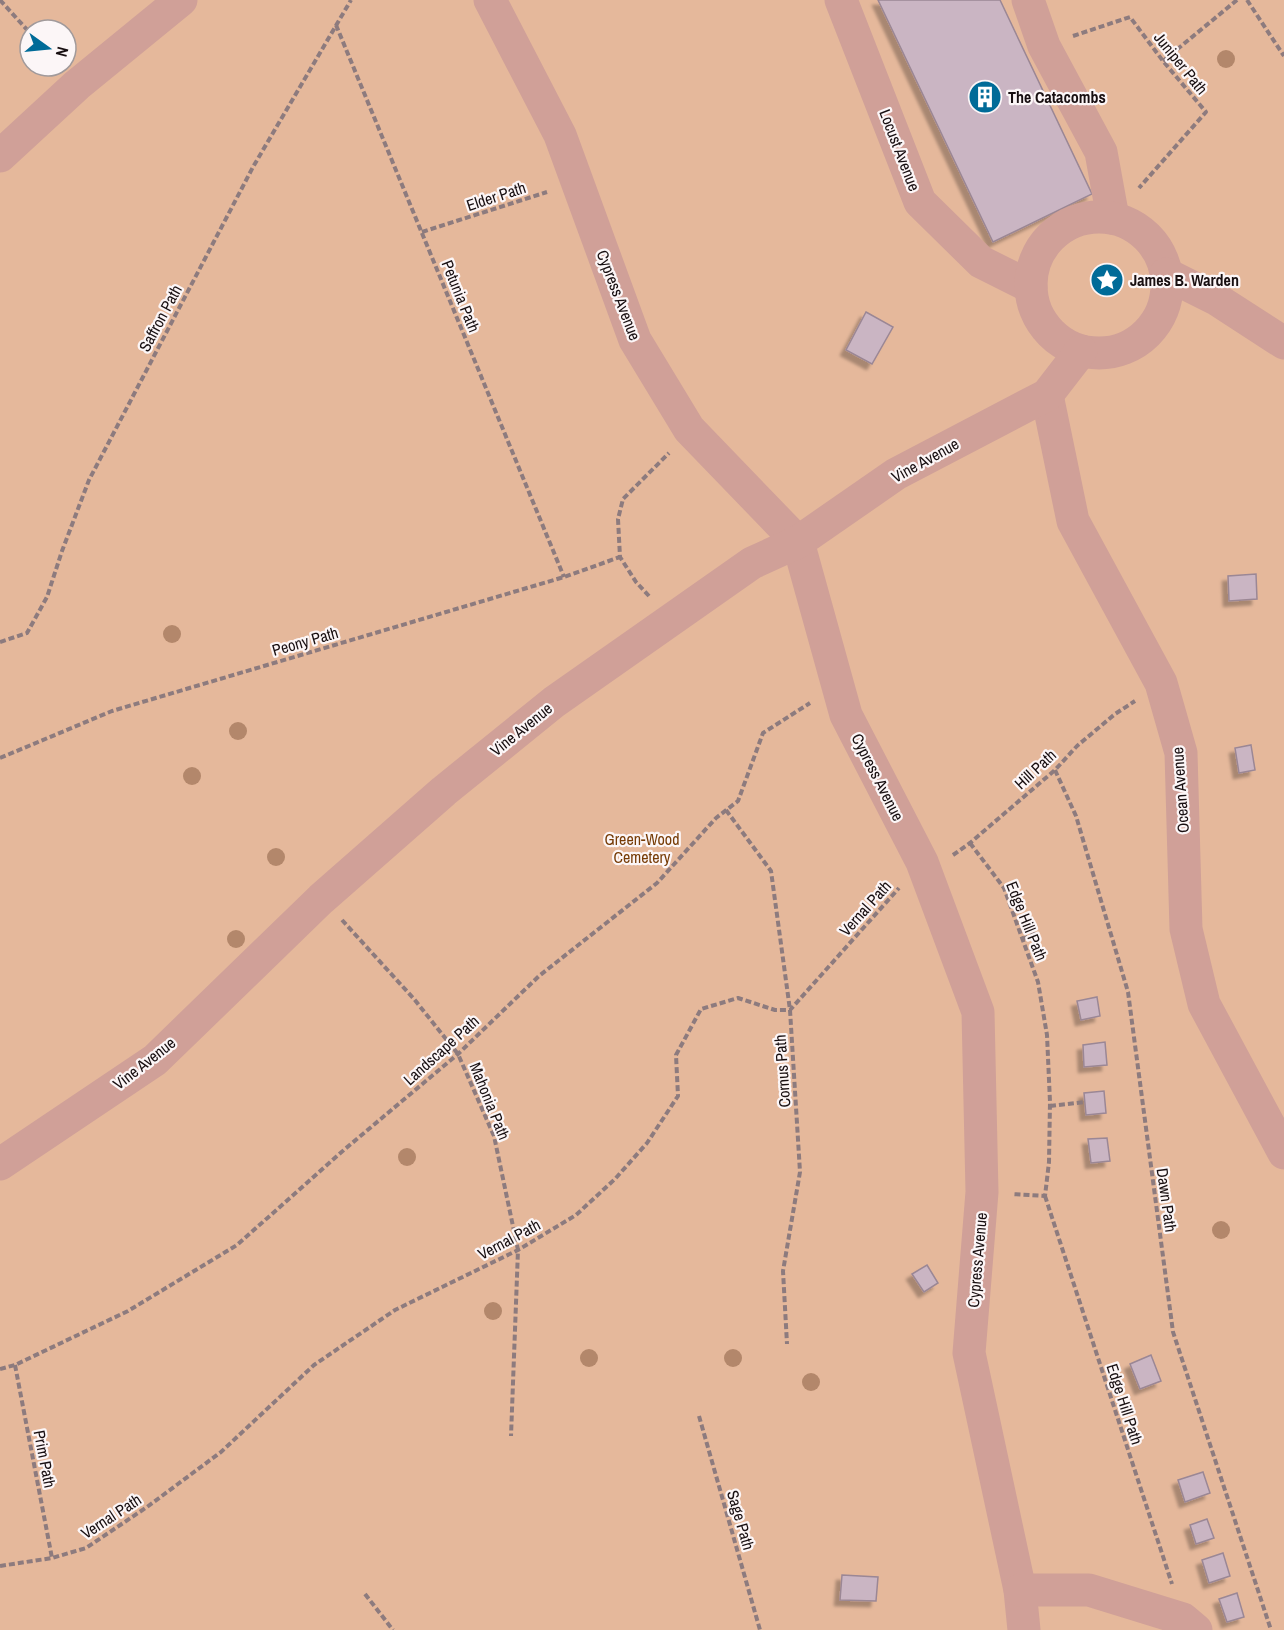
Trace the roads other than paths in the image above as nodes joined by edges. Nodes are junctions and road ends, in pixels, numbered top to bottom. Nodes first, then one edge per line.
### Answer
1 (181, 0) edge
2 (490, 0) edge
3 (841, 0) edge
4 (1028, 0) edge
5 (0, 156) edge
6 (1113, 218) junction
7 (1166, 274) junction
8 (1031, 287) junction
9 (1284, 343) edge
10 (1081, 351) junction
11 (1047, 395) junction
12 (798, 542) junction
13 (1284, 1153) edge
14 (0, 1164) edge
15 (1020, 1590) junction
16 (1190, 1624) edge
17 (1024, 1630) edge

1 - 5 lane
2 - 12 lane, Cypress Avenue
3 - 8 lane, Locust Avenue
4 - 6 lane
6 - 7 lane
6 - 8 lane
7 - 9 lane
7 - 10 lane
8 - 10 lane
10 - 11 lane, Vine Avenue
11 - 12 lane, Vine Avenue
11 - 13 lane, Ocean Avenue
12 - 14 lane, Vine Avenue
12 - 15 lane, Cypress Avenue
15 - 16 lane
15 - 17 lane, Cypress Avenue

